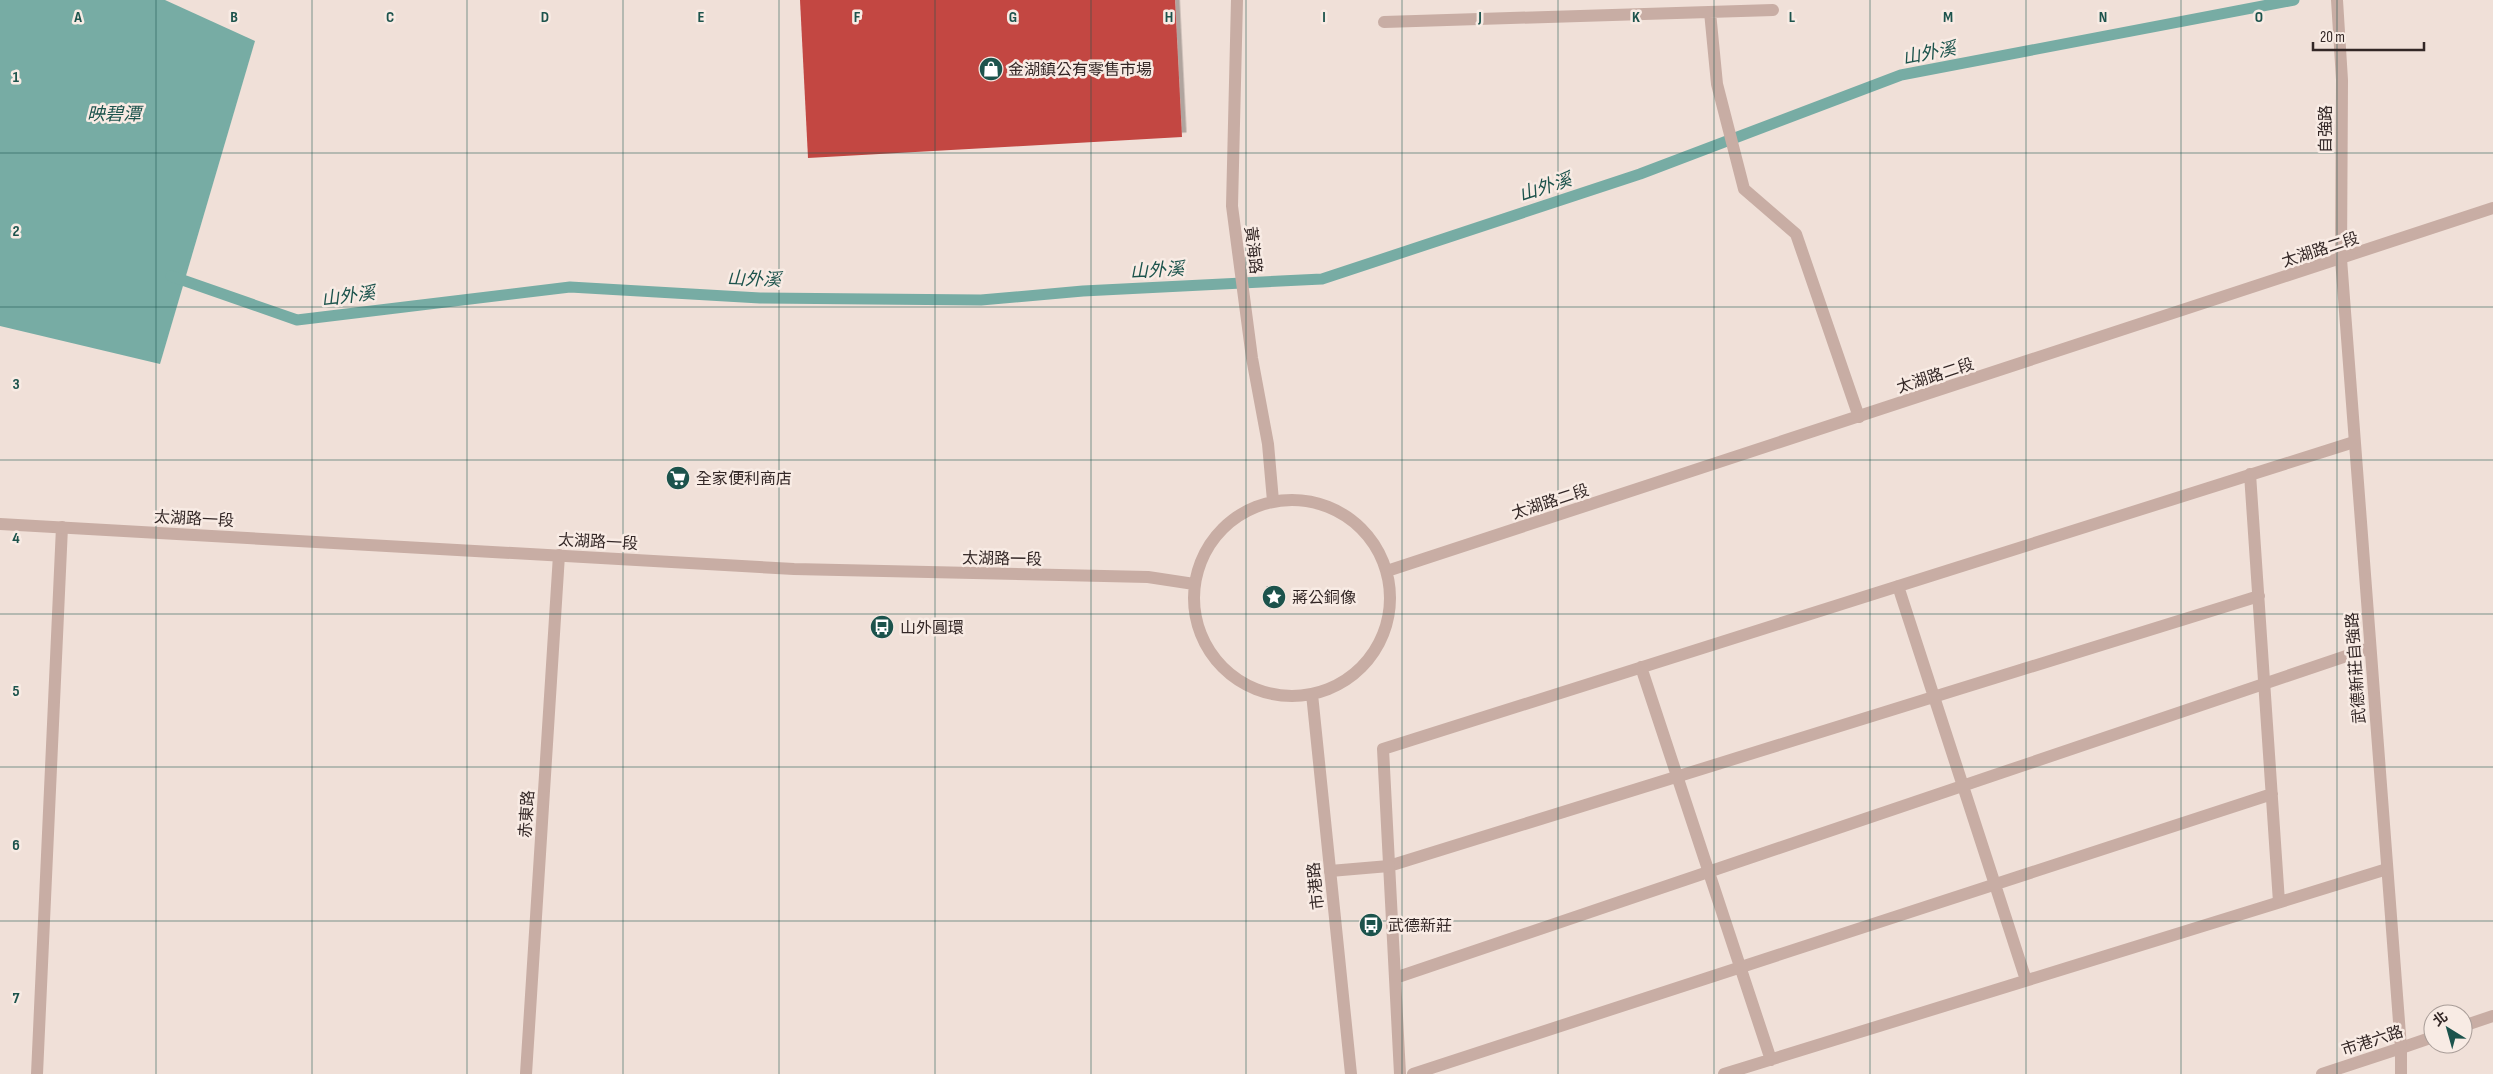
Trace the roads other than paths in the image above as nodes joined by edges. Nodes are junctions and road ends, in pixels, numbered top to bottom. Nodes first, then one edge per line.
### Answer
1 (1238, 0) edge
2 (2337, 0) edge
3 (1773, 10) dead end
4 (1710, 12) junction
5 (1384, 22) dead end
6 (2493, 208) edge
7 (2341, 259) junction
8 (1859, 416) junction
9 (2354, 442) junction
10 (2250, 474) junction
11 (1273, 501) junction
12 (0, 524) edge
13 (62, 527) junction
14 (559, 555) junction
15 (1387, 572) junction
16 (1194, 584) junction
17 (1898, 586) junction
18 (2259, 596) junction
19 (2370, 648) junction
20 (1641, 667) junction
21 (2264, 684) junction
22 (1312, 694) junction
23 (1934, 697) junction
24 (1677, 777) junction
25 (1963, 786) junction
26 (2272, 794) junction
27 (1389, 866) junction
28 (2387, 869) junction
29 (1330, 871) junction
30 (1709, 872) junction
31 (1995, 885) junction
32 (2279, 902) junction
33 (1740, 968) junction
34 (1395, 978) junction
35 (2026, 980) junction
36 (2493, 1016) edge
37 (2473, 1023) edge
38 (2423, 1040) edge
39 (2401, 1048) junction
40 (1771, 1060) junction
41 (36, 1074) edge
42 (526, 1074) edge
43 (1350, 1074) edge
44 (1400, 1074) edge
45 (1413, 1074) edge
46 (1724, 1074) edge
47 (2322, 1074) edge
48 (2401, 1074) edge

1 - 11 street, 黃海路
2 - 7 street, 自強路
3 - 4 street
4 - 5 street
4 - 8 street
6 - 7 street, 太湖路二段
7 - 8 street, 太湖路二段
7 - 9 street, 武德新莊自強路
8 - 15 street, 太湖路二段
9 - 10 street
9 - 19 street, 武德新莊自強路
10 - 17 street
10 - 18 street
11 - 15 street
11 - 16 street
12 - 13 street, 太湖路一段
13 - 14 street, 太湖路一段
13 - 41 street
14 - 16 street, 太湖路一段
14 - 42 street, 赤東路
15 - 22 street
16 - 22 street
17 - 20 street
17 - 23 street
18 - 21 street
18 - 23 street
19 - 21 street
19 - 28 street, 武德新莊自強路
20 - 24 street
20 - 27 street
21 - 25 street
21 - 26 street
22 - 29 street, 市港路
23 - 24 street
23 - 25 street
24 - 27 street
24 - 30 street
25 - 30 street
25 - 31 street
26 - 31 street
26 - 32 street
27 - 29 street
27 - 34 street
28 - 32 street
28 - 39 street, 武德新莊自強路
29 - 43 street, 市港路
30 - 33 street
30 - 34 street
31 - 33 street
31 - 35 street
32 - 35 street
33 - 40 street
33 - 45 street
34 - 44 street
35 - 40 street
36 - 37 street
38 - 39 street, 市港六路
39 - 47 street, 市港六路
39 - 48 street, 武德新莊自強路
40 - 46 street

